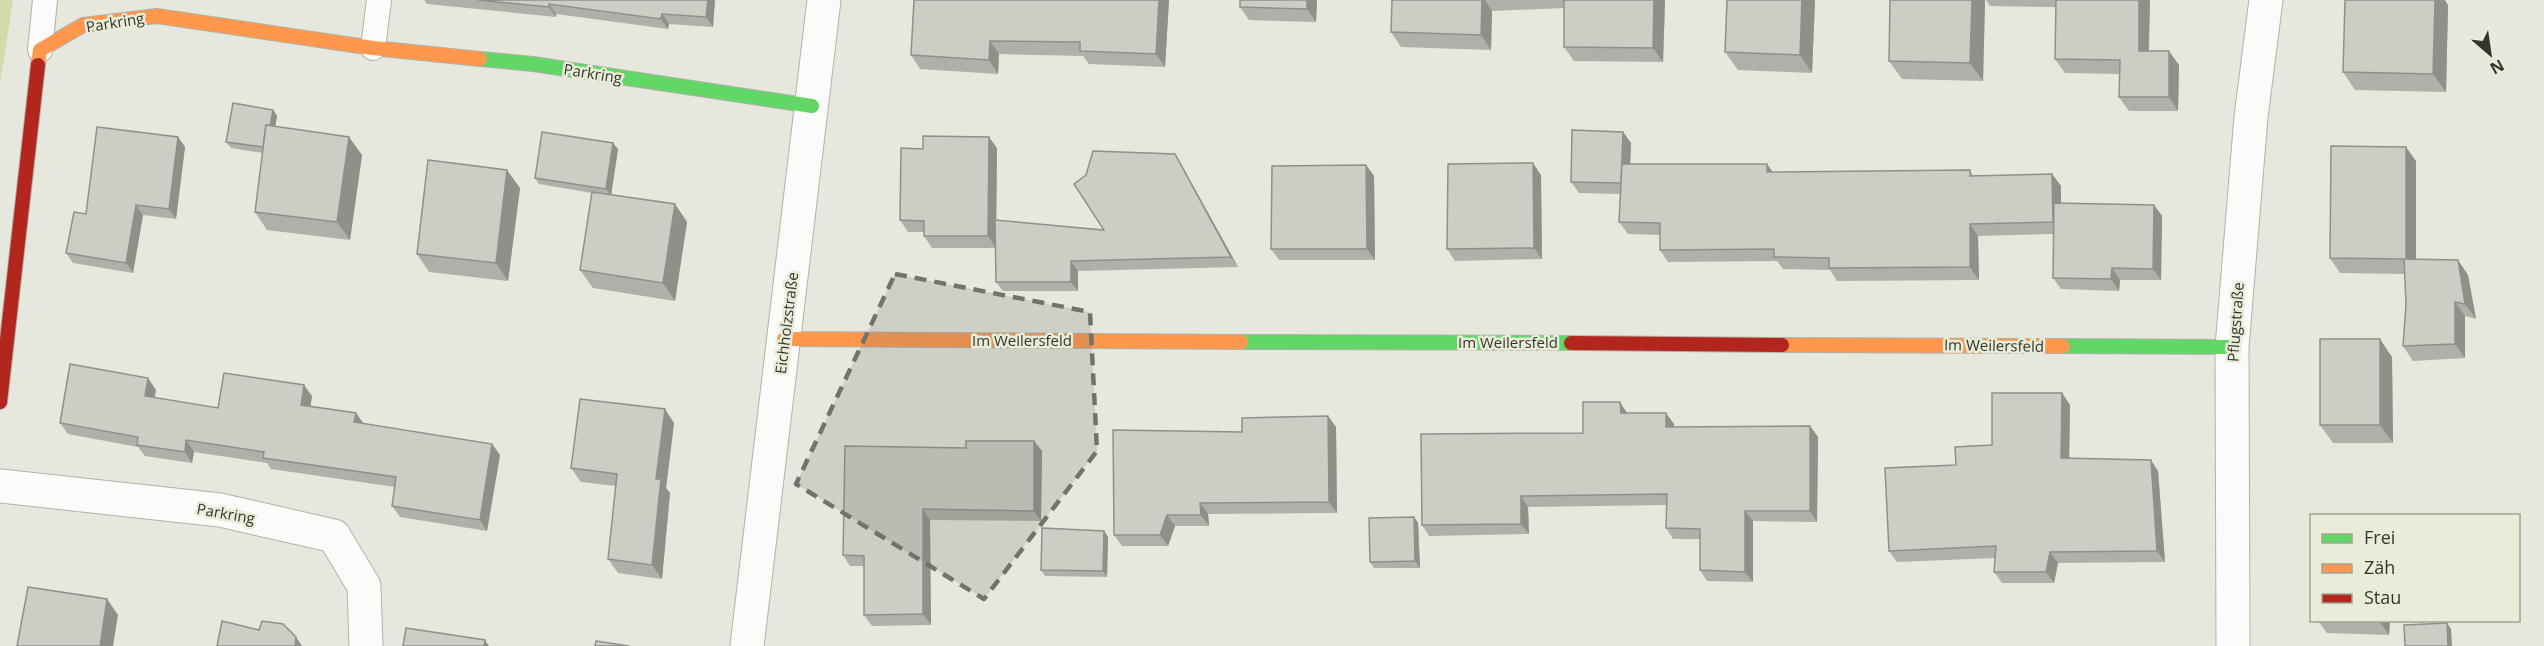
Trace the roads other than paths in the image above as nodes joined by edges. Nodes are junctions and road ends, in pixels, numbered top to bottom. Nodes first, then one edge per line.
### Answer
1 (45, 0) edge
2 (379, 0) edge
3 (824, 0) edge
4 (2266, 0) edge
5 (373, 48) junction
6 (40, 50) junction
7 (812, 106) junction
8 (784, 339) junction
9 (2232, 347) junction
10 (0, 402) edge
11 (0, 486) edge
12 (366, 646) edge
13 (747, 646) edge
14 (2233, 646) edge

1 - 6 lane
2 - 5 lane
3 - 7 street, Eichholzstraße
4 - 9 street, Pflugstraße
5 - 6 street, Parkring
5 - 7 street, Parkring
6 - 10 street
7 - 8 street, Eichholzstraße
8 - 9 street, Im Weilersfeld
8 - 13 street, Eichholzstraße
9 - 14 street, Pflugstraße
11 - 12 street, Parkring

